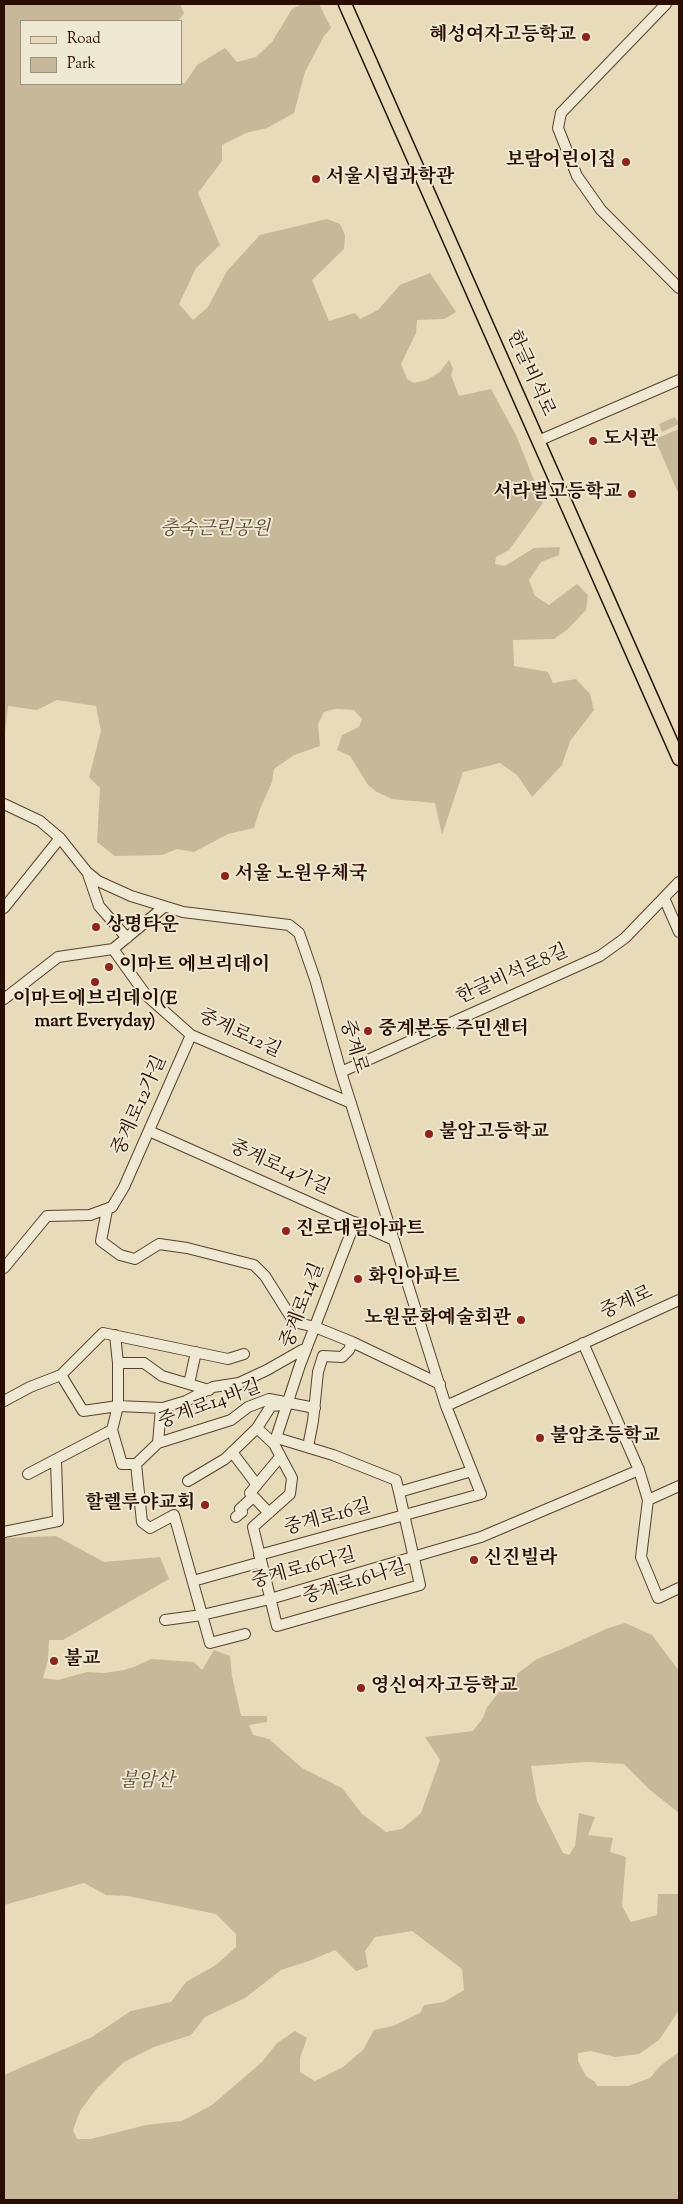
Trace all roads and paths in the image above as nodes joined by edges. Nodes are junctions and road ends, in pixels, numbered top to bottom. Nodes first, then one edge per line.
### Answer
1 (345, 4) edge
2 (666, 4) edge
3 (679, 288) edge
4 (678, 384) edge
5 (538, 441) junction
6 (679, 759) edge
7 (4, 804) edge
8 (60, 838) junction
9 (87, 872) junction
10 (679, 882) edge
11 (664, 898) junction
12 (164, 907) junction
13 (4, 908) edge
14 (679, 932) edge
15 (127, 938) junction
16 (113, 949) junction
17 (4, 999) edge
18 (191, 1035) junction
19 (341, 1072) junction
20 (351, 1103) junction
21 (149, 1131) junction
22 (107, 1210) junction
23 (355, 1222) junction
24 (394, 1240) junction
25 (4, 1268) edge
26 (679, 1300) edge
27 (315, 1327) junction
28 (115, 1335) junction
29 (352, 1342) junction
30 (584, 1343) junction
31 (306, 1349) junction
32 (196, 1352) junction
33 (244, 1354) dead end
34 (118, 1363) junction
35 (61, 1375) junction
36 (189, 1384) junction
37 (440, 1384) junction
38 (209, 1390) junction
39 (4, 1401) edge
40 (288, 1404) junction
41 (118, 1406) junction
42 (446, 1406) junction
43 (162, 1408) junction
44 (315, 1408) junction
45 (257, 1428) junction
46 (112, 1430) junction
47 (275, 1441) junction
48 (158, 1443) junction
49 (308, 1447) junction
50 (232, 1452) junction
51 (280, 1457) junction
52 (56, 1460) junction
53 (136, 1464) junction
54 (639, 1470) junction
55 (472, 1471) junction
56 (28, 1474) dead end
57 (188, 1482) dead end
58 (257, 1485) junction
59 (679, 1486) edge
60 (399, 1492) junction
61 (253, 1497) junction
62 (648, 1500) junction
63 (269, 1513) junction
64 (405, 1516) junction
65 (236, 1517) dead end
66 (4, 1532) edge
67 (414, 1558) junction
68 (260, 1559) junction
69 (193, 1581) junction
70 (679, 1588) edge
71 (270, 1599) junction
72 (202, 1615) junction
73 (165, 1620) dead end
74 (245, 1634) dead end

1 - 5 main road, 한글비석로
2 - 3 street
4 - 5 street
5 - 6 main road, 한글비석로
7 - 8 street, 중계로
8 - 9 street, 중계로
8 - 13 street
9 - 12 street, 중계로
9 - 15 street, 중계로
10 - 11 street, 한글비석로8길
11 - 14 street
11 - 19 street, 한글비석로8길
12 - 15 street
12 - 19 street, 중계로
15 - 16 street
16 - 17 street
16 - 18 street, 중계로12길
18 - 20 street, 중계로12길
18 - 21 street, 중계로12가길
19 - 20 street, 중계로
20 - 24 street, 중계로
21 - 22 street, 중계로12가길
21 - 23 street, 중계로14가길
22 - 25 street
22 - 27 street
23 - 24 street, 중계로14가길
23 - 27 street, 중계로14길
24 - 37 street, 중계로
26 - 30 street, 중계로
27 - 29 street
27 - 31 street, 중계로14길
28 - 32 street
28 - 34 street
28 - 35 street
29 - 37 street
29 - 44 street
30 - 42 street, 중계로
30 - 54 street
31 - 38 street
31 - 40 street, 중계로14길
32 - 33 street
32 - 36 street
34 - 36 street
34 - 41 street
35 - 39 street
35 - 41 street
36 - 38 street
37 - 42 street, 중계로
38 - 43 street
40 - 44 street
40 - 45 street
40 - 47 street, 중계로14길
40 - 48 street, 중계로14바길
41 - 43 street
41 - 46 street
42 - 55 street, 중계로16길
43 - 48 street
44 - 49 street
45 - 47 street
45 - 50 street
46 - 52 street
46 - 53 street
47 - 49 street
47 - 51 street
48 - 53 street, 중계로14바길
49 - 60 street
50 - 57 street
50 - 58 street
51 - 58 street
51 - 63 street
52 - 56 street
52 - 66 street
53 - 69 street
54 - 62 street
54 - 67 street, 중계로16나길
55 - 60 street
55 - 64 street, 중계로16길
58 - 61 street
59 - 62 street
60 - 64 street
61 - 63 street
61 - 65 street
62 - 70 street
63 - 68 street
64 - 67 street, 중계로16나길
64 - 68 street, 중계로16길
67 - 71 street, 중계로16다길
67 - 71 street, 중계로16나길
68 - 69 street, 중계로16길
68 - 71 street
69 - 72 street
71 - 72 street, 중계로16다길
72 - 73 street, 중계로16다길
72 - 74 street

